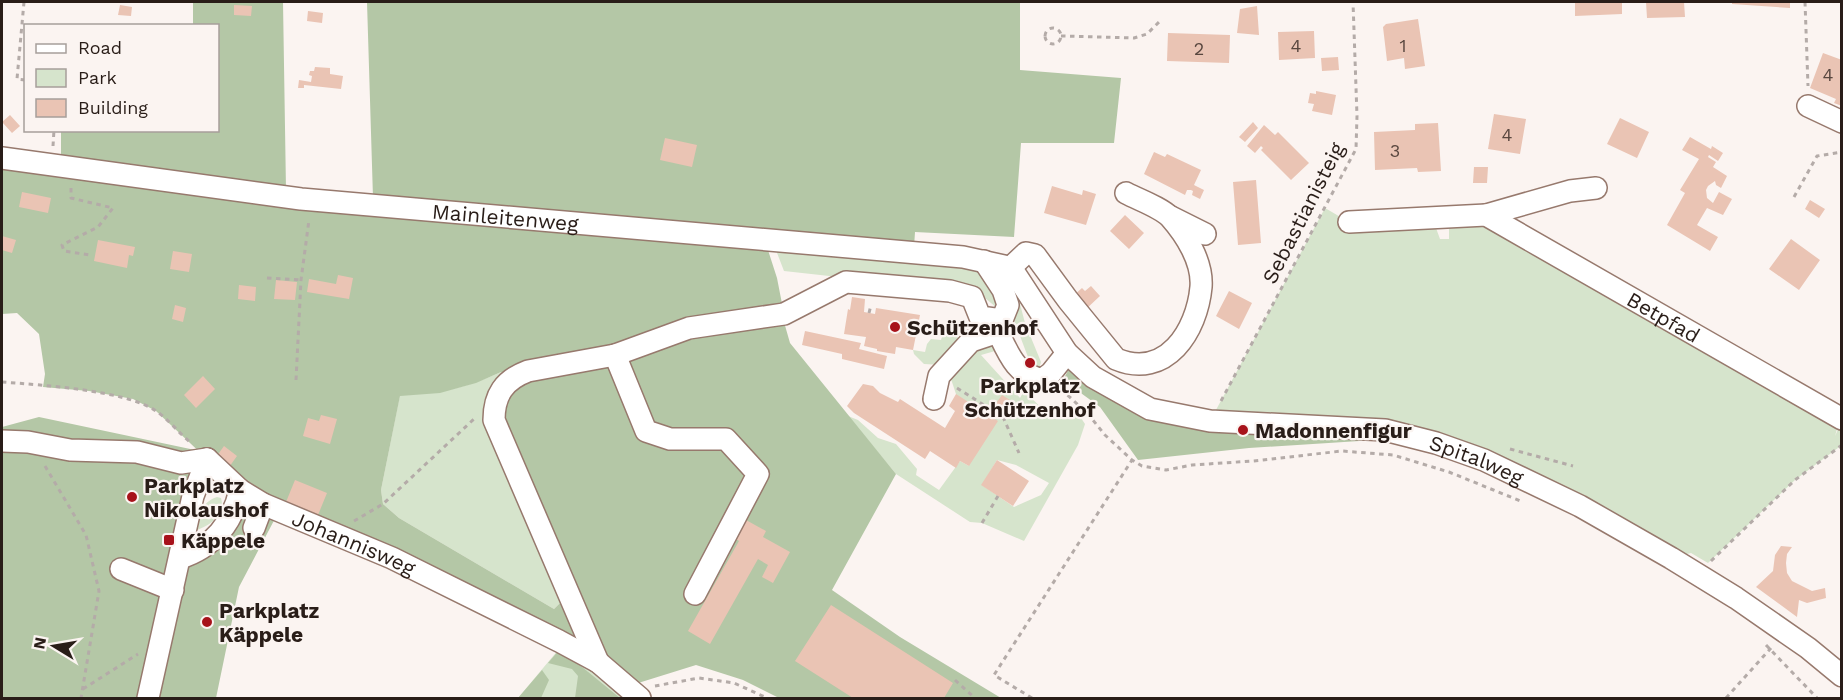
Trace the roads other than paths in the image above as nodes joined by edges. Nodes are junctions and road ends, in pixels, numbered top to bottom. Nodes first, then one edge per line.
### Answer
1 (1808, 106) road end
2 (1842, 122) edge
3 (2, 158) edge
4 (1596, 188) dead end
5 (1126, 193) dead end
6 (1168, 215) junction
7 (1486, 215) junction
8 (1349, 222) dead end
9 (1205, 234) dead end
10 (984, 261) junction
11 (1011, 269) junction
12 (1000, 326) junction
13 (1067, 353) junction
14 (615, 356) junction
15 (934, 399) dead end
16 (1841, 419) edge
17 (2, 441) edge
18 (207, 459) junction
19 (240, 490) junction
20 (263, 504) junction
21 (254, 528) dead end
22 (180, 558) junction
23 (121, 569) dead end
24 (173, 590) junction
25 (695, 594) dead end
26 (598, 663) junction
27 (1842, 676) edge
28 (637, 696) edge
29 (148, 699) edge

1 - 2 street
3 - 10 street, Mainleitenweg
4 - 7 street
5 - 6 street
6 - 9 street
6 - 11 street
7 - 8 street
7 - 16 street, Betpfad
10 - 11 street, Mainleitenweg
10 - 12 street
11 - 13 street, Spitalweg
12 - 13 street
12 - 14 street
12 - 15 street
13 - 27 street, Spitalweg
14 - 25 street
14 - 26 street
17 - 18 street
18 - 19 street, Johannisweg
18 - 22 street
19 - 20 street, Johannisweg
19 - 22 street
20 - 21 street
20 - 26 street, Johannisweg
22 - 24 street
23 - 24 street
24 - 29 street
26 - 28 street, Johannisweg

